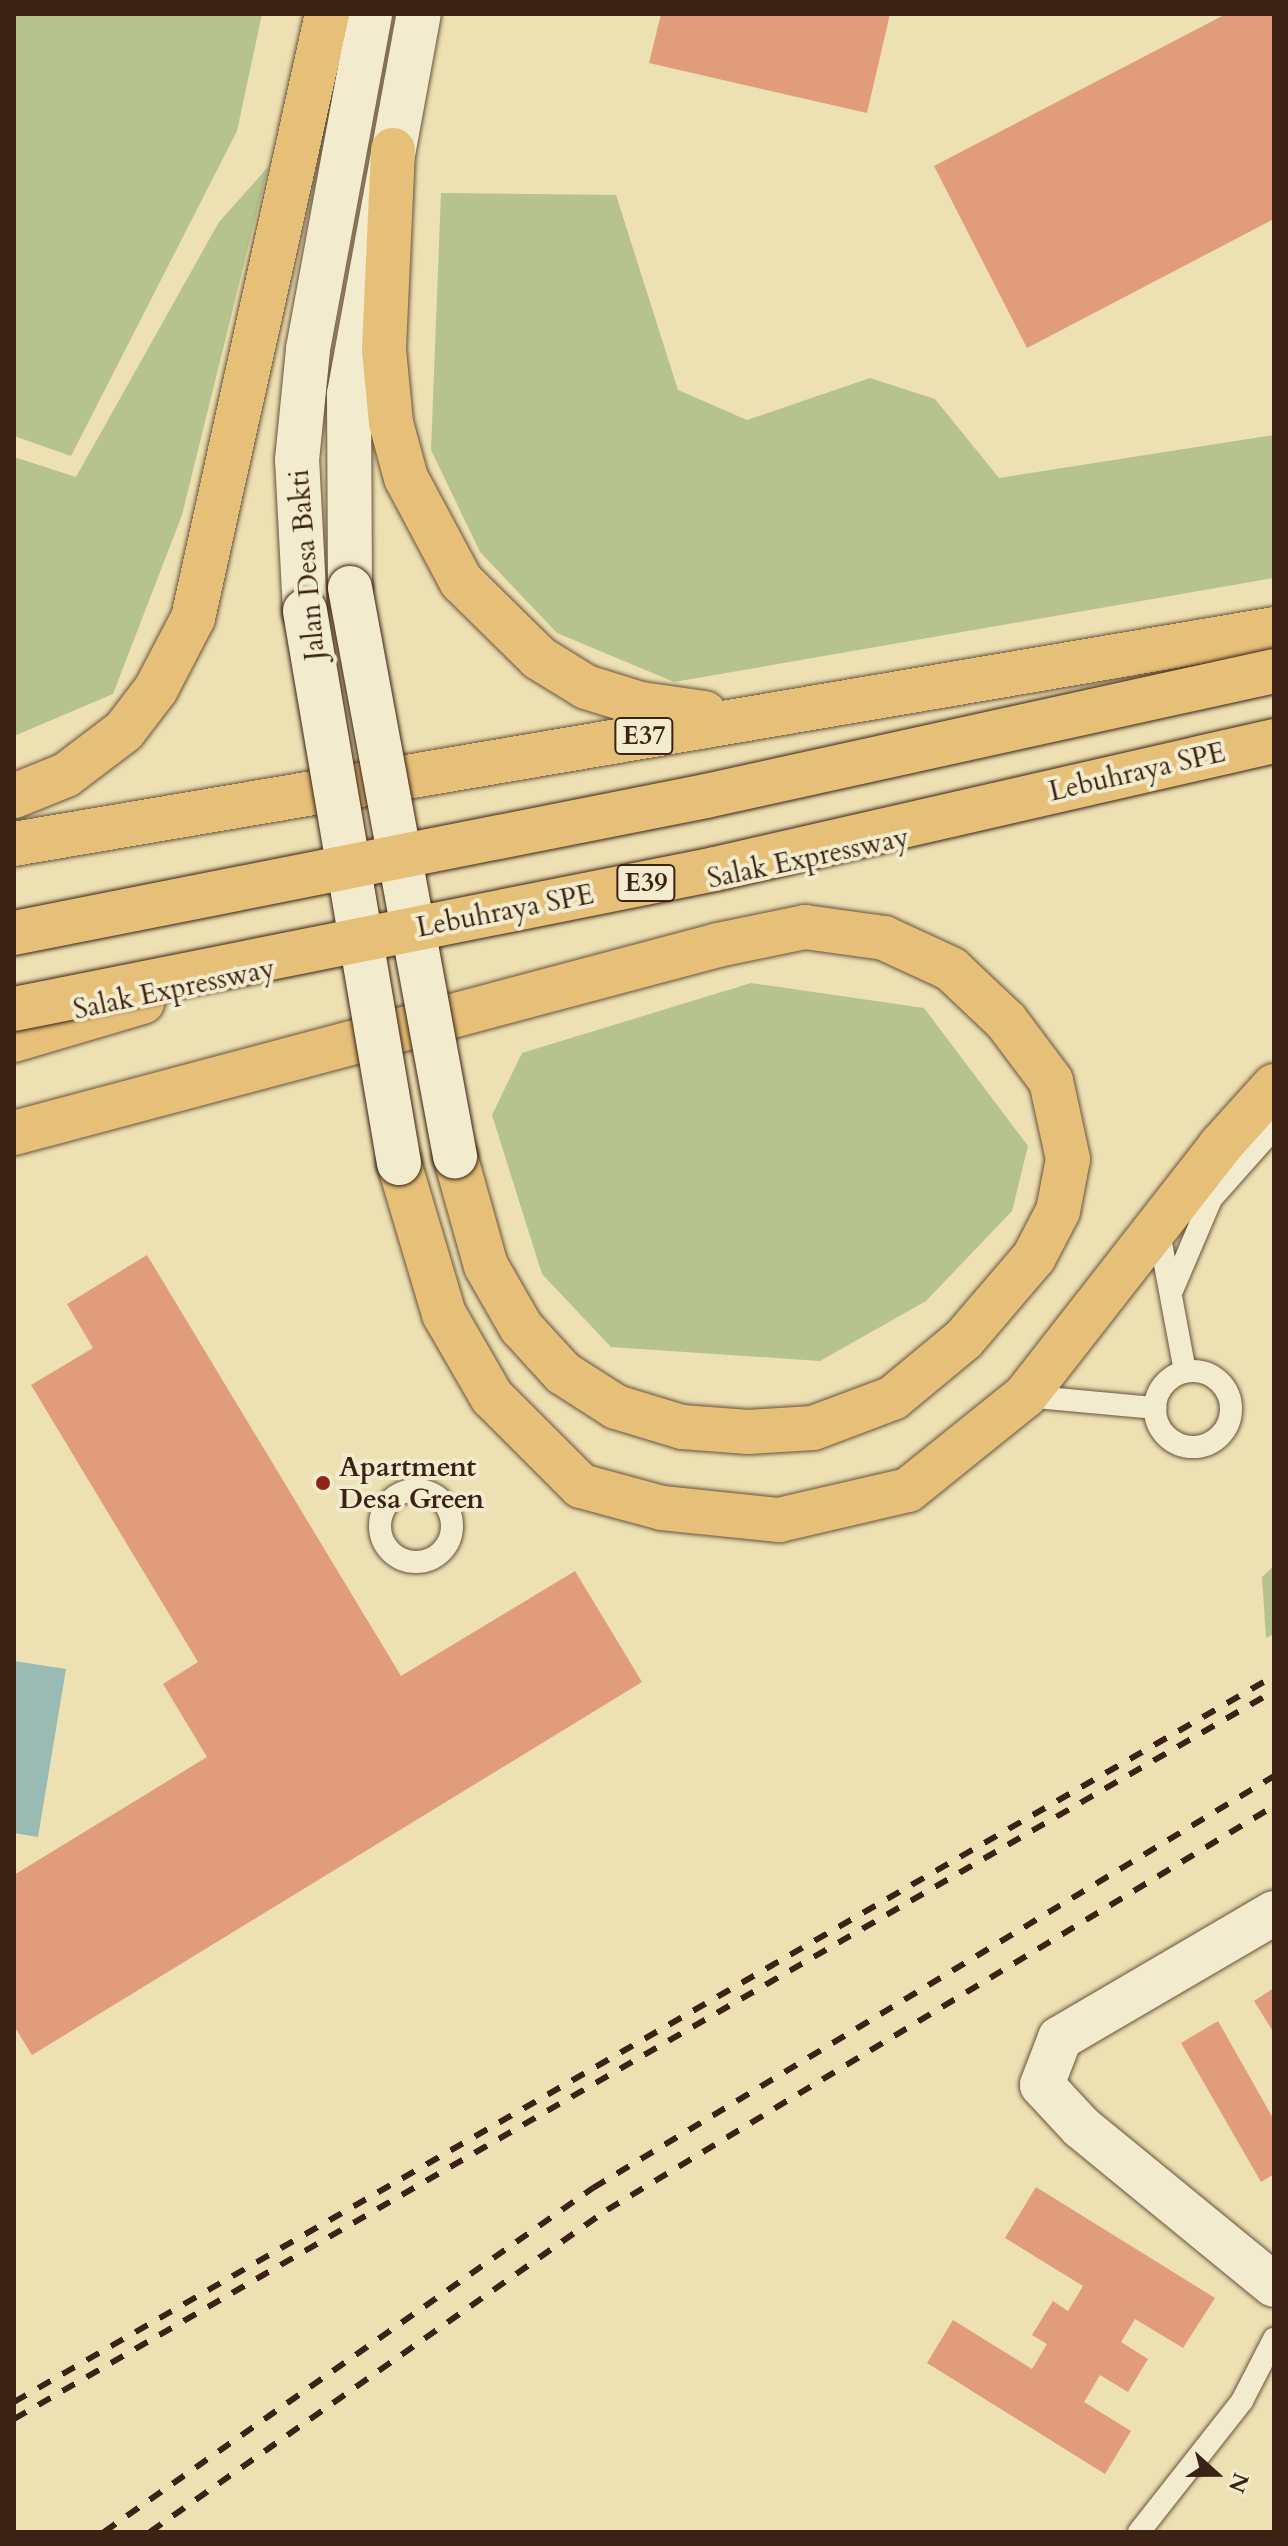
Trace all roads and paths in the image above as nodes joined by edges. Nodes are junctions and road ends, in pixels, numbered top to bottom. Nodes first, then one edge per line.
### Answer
1 (327, 14) edge
2 (370, 14) edge
3 (419, 14) edge
4 (393, 150) junction
5 (1274, 629) edge
6 (1274, 671) edge
7 (750, 718) junction
8 (1274, 741) edge
9 (1274, 763) edge
10 (14, 796) edge
11 (14, 844) edge
12 (14, 933) edge
13 (268, 969) junction
14 (14, 1009) edge
15 (14, 1022) edge
16 (14, 1040) edge
17 (1274, 1086) edge
18 (1274, 1128) edge
19 (14, 1133) edge
20 (455, 1156) joint
21 (399, 1163) joint
22 (1158, 1227) junction
23 (1171, 1293) junction
24 (1185, 1371) junction
25 (1025, 1396) junction
26 (1155, 1408) junction
27 (1274, 1913) edge
28 (1274, 2285) edge
29 (1274, 2339) edge
30 (1139, 2532) edge

1 - 10 highway
2 - 21 street, Jalan Desa Bakti, bridge
3 - 4 street, Jalan Desa Bakti
4 - 7 highway
4 - 20 street, Jalan Desa Bakti, bridge
5 - 7 highway, E37
6 - 12 highway, bridge
7 - 11 highway, E37
8 - 14 highway, Lebuhraya SPE / E39, bridge
9 - 13 highway, Salak Expressway
13 - 15 highway, Salak Expressway
13 - 16 highway
17 - 22 highway
18 - 23 lane
19 - 20 highway
21 - 25 highway
22 - 23 lane
22 - 25 highway
23 - 24 lane
24 - 26 lane
24 - 26 lane
25 - 26 lane
27 - 28 street
29 - 30 lane

